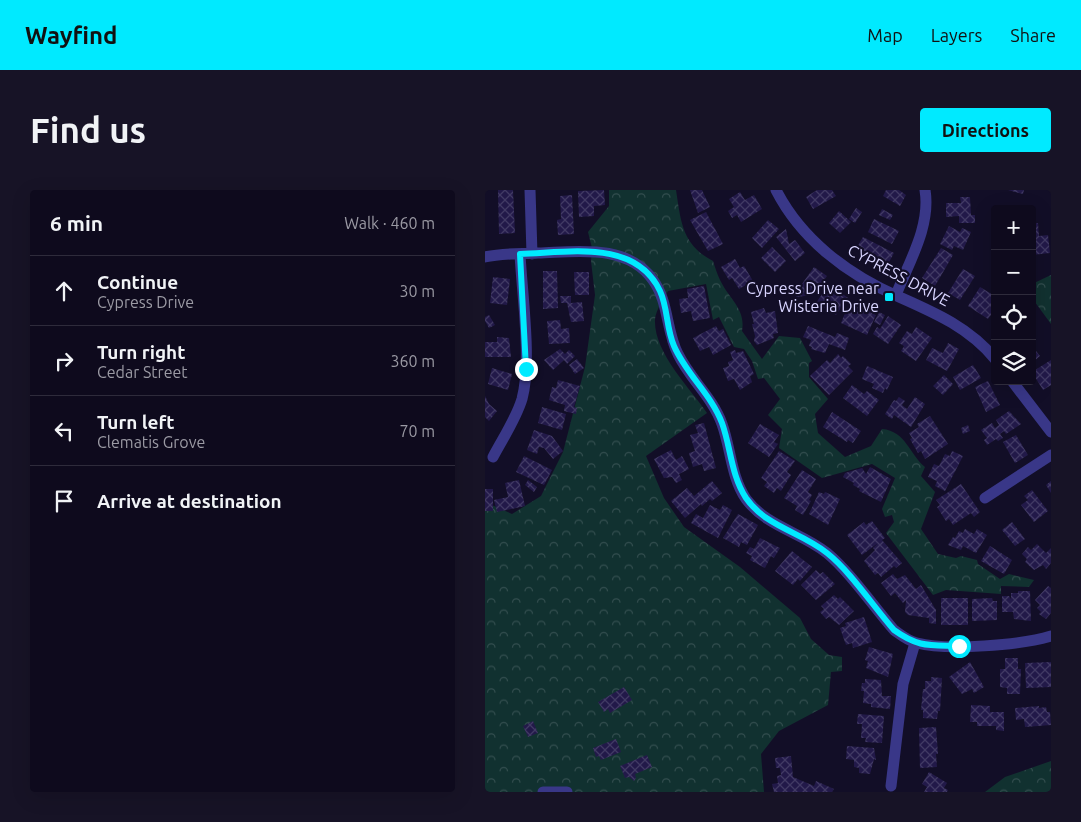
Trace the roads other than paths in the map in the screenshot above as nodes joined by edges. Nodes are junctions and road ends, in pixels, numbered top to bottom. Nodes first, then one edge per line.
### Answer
1 (530, 190) edge
2 (776, 190) edge
3 (925, 190) edge
4 (520, 254) junction
5 (532, 254) junction
6 (485, 258) edge
7 (896, 295) junction
8 (991, 355) edge
9 (1015, 385) edge
10 (1051, 432) edge
11 (1051, 455) edge
12 (493, 457) dead end
13 (985, 498) dead end
14 (1051, 636) edge
15 (915, 643) junction
16 (891, 786) dead end
17 (543, 792) edge
18 (567, 792) edge

1 - 5 street
2 - 7 street, CYPRESS DRIVE
3 - 7 street
4 - 5 street
4 - 6 street
4 - 12 street
5 - 15 street
7 - 8 street, CYPRESS DRIVE
9 - 10 street
11 - 13 street
14 - 15 street
15 - 16 street
17 - 18 street

